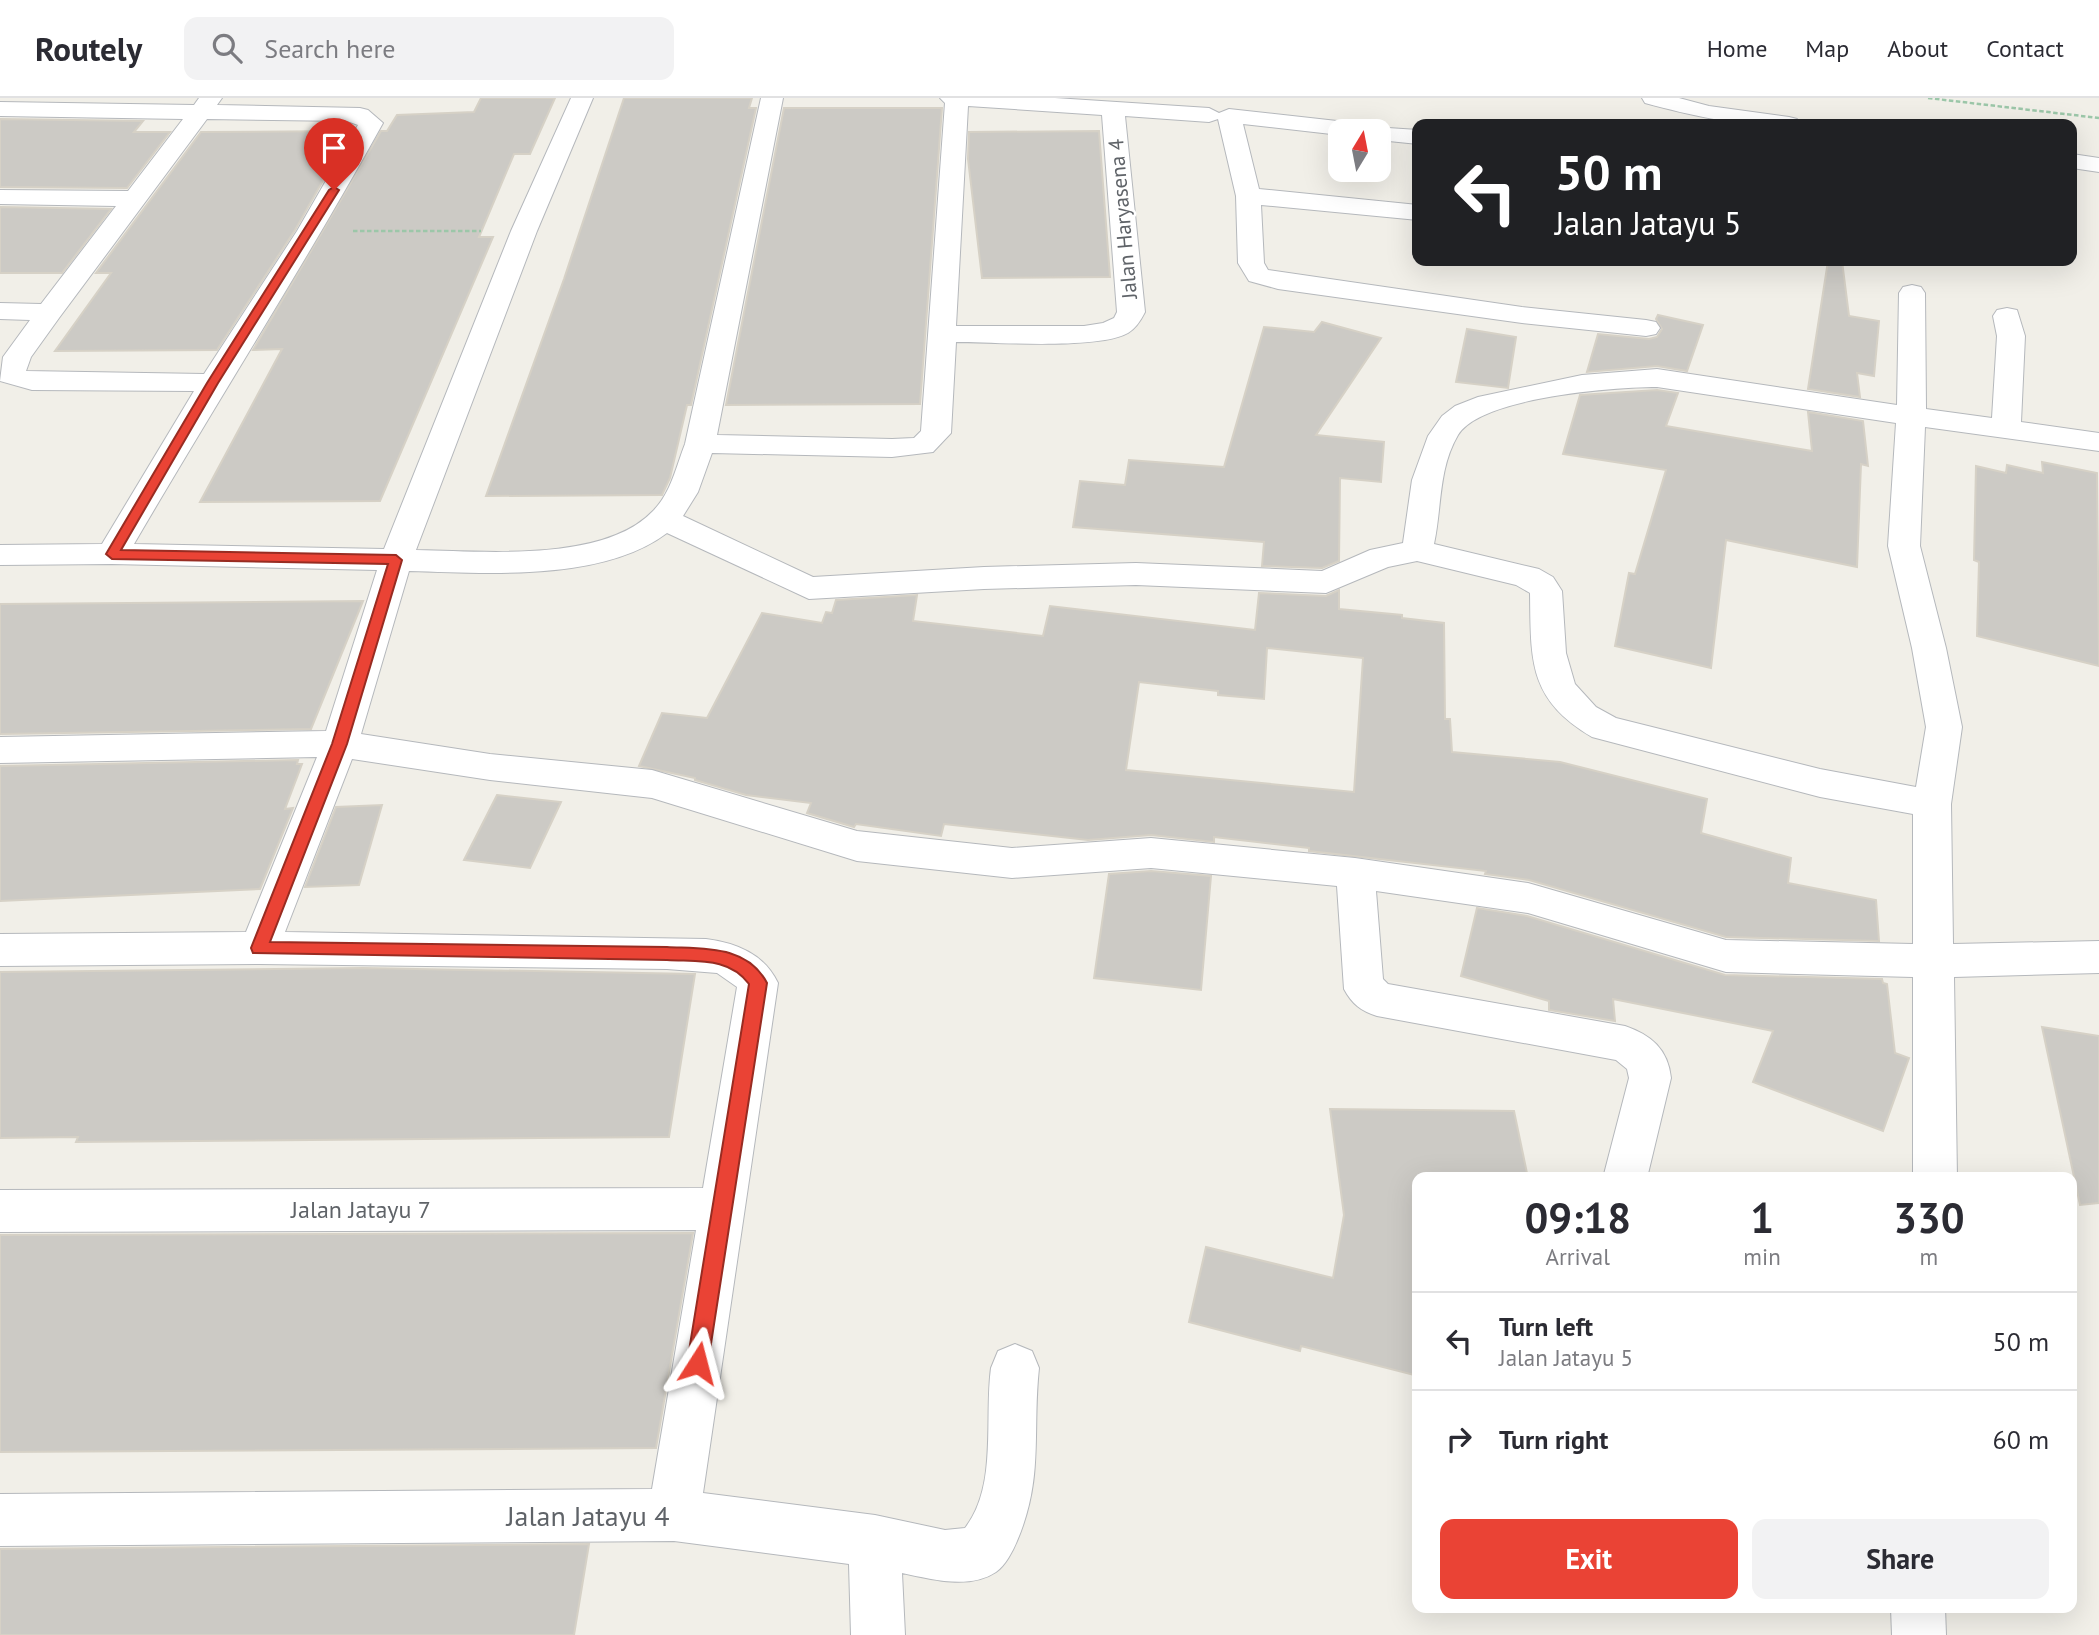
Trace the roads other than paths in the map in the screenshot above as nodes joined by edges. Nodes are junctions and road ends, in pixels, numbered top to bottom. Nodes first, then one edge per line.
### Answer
1 (582, 98) edge
2 (772, 98) edge
3 (951, 98) edge
4 (1653, 98) edge
5 (957, 99) edge
6 (206, 104) edge
7 (0, 109) edge
8 (1113, 109) junction
9 (1209, 115) dead end
10 (1798, 116) edge
11 (1708, 119) edge
12 (1328, 127) edge
13 (1391, 134) edge
14 (1412, 136) edge
15 (2077, 162) edge
16 (2099, 164) edge
17 (1248, 196) junction
18 (0, 197) edge
19 (134, 200) junction
20 (1412, 212) edge
21 (1912, 293) dead end
22 (0, 311) edge
23 (49, 312) junction
24 (2007, 316) dead end
25 (1646, 328) dead end
26 (941, 334) junction
27 (212, 383) junction
28 (1911, 416) junction
29 (2006, 428) junction
30 (2099, 442) edge
31 (700, 443) junction
32 (664, 519) junction
33 (1415, 550) junction
34 (112, 554) junction
35 (0, 555) edge
36 (396, 560) junction
37 (340, 744) junction
38 (0, 750) edge
39 (1931, 804) junction
40 (1354, 873) junction
41 (259, 948) junction
42 (0, 950) edge
43 (2099, 957) edge
44 (1934, 961) junction
45 (1626, 1172) edge
46 (1935, 1172) edge
47 (722, 1209) junction
48 (0, 1211) edge
49 (1015, 1367) dead end
50 (674, 1515) junction
51 (0, 1520) edge
52 (875, 1541) junction
53 (1918, 1613) edge
54 (878, 1635) edge
55 (1919, 1635) edge

1 - 36 street
2 - 31 street
3 - 5 street
4 - 11 street
5 - 8 street
5 - 26 street
6 - 7 street
6 - 19 street
6 - 27 street
8 - 9 street
8 - 26 street, Jalan Haryasena 4
10 - 11 street
12 - 17 street
13 - 14 street
15 - 16 street
17 - 20 street
17 - 25 street
18 - 19 street
19 - 23 street
21 - 28 street
22 - 23 street
23 - 27 street
24 - 29 street
26 - 31 street
27 - 34 street
28 - 29 street
28 - 33 street
28 - 39 street
29 - 30 street
31 - 32 street
32 - 33 street
32 - 36 street
33 - 39 street
34 - 35 street
34 - 36 street
36 - 37 street
37 - 38 street
37 - 40 street
37 - 41 street
39 - 44 street
40 - 44 street
40 - 45 street
41 - 42 street
41 - 47 street
43 - 44 street
44 - 46 street
47 - 48 street, Jalan Jatayu 7
47 - 50 street
49 - 52 street, Jalan Jatayu 4
50 - 51 street, Jalan Jatayu 4
50 - 52 street, Jalan Jatayu 4
52 - 54 street
53 - 55 street

